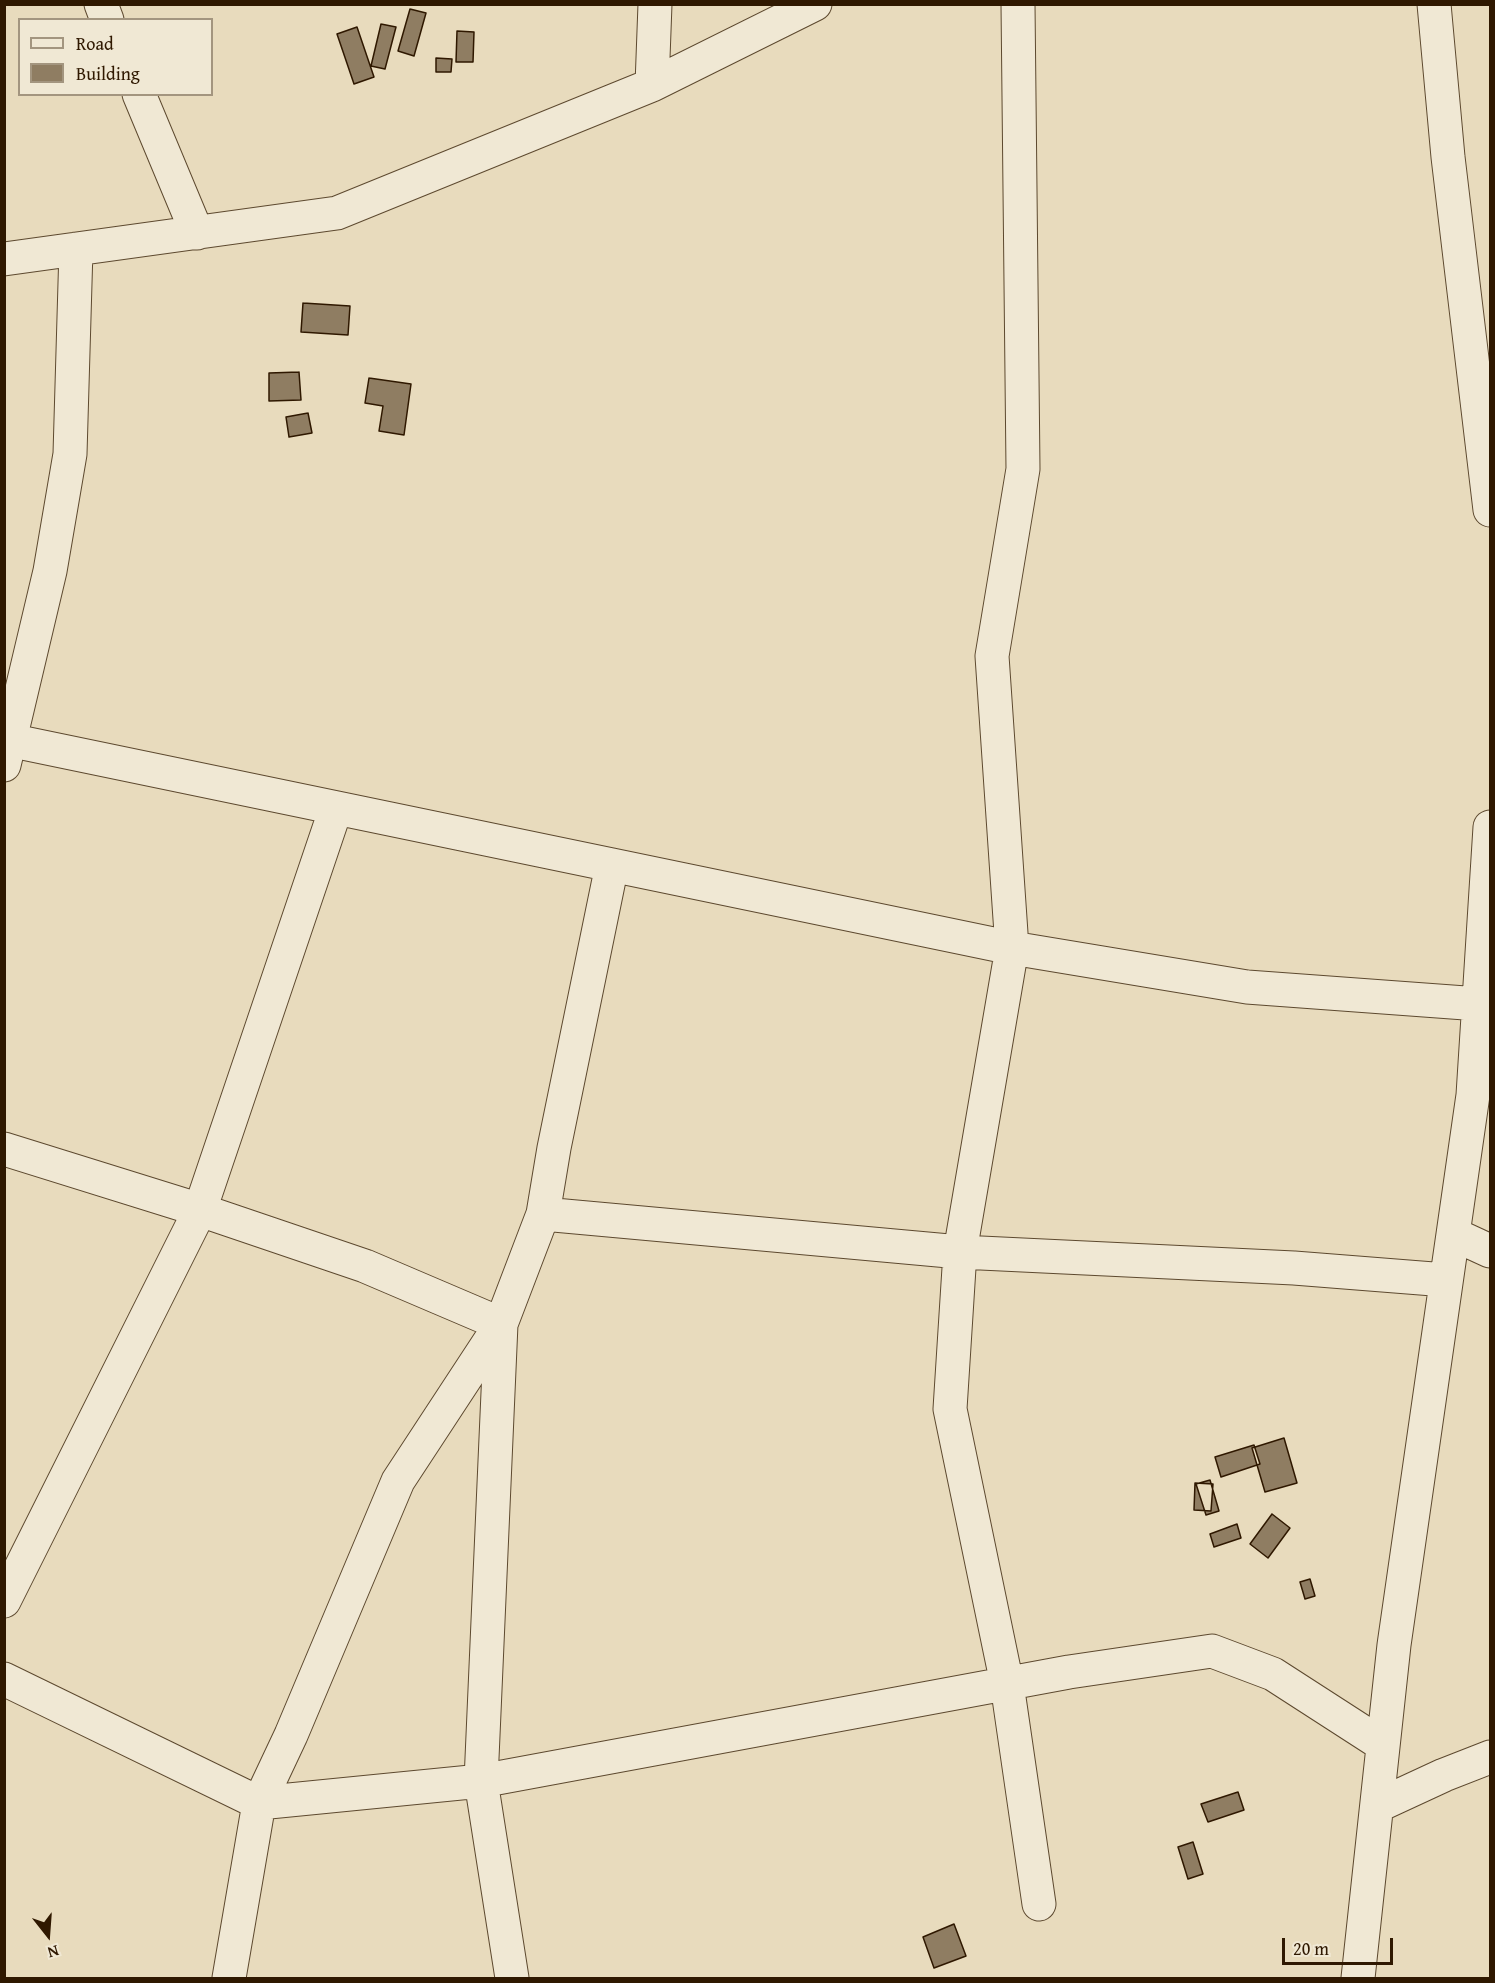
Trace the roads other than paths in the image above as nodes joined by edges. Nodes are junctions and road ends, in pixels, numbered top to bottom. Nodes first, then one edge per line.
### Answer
1 (655, 4) edge
2 (815, 4) edge
3 (1018, 4) edge
4 (1434, 4) edge
5 (652, 85) junction
6 (139, 96) edge
7 (196, 233) junction
8 (76, 249) junction
9 (4, 259) edge
10 (1491, 510) edge
11 (6, 748) edge
12 (336, 808) junction
13 (1491, 827) edge
14 (612, 865) junction
15 (1012, 948) junction
16 (1479, 1004) junction
17 (4, 1149) edge
18 (200, 1210) junction
19 (543, 1214) junction
20 (1453, 1234) junction
21 (1491, 1251) edge
22 (960, 1252) junction
23 (1446, 1280) junction
24 (501, 1324) junction
25 (4, 1600) edge
26 (4, 1679) edge
27 (1007, 1684) junction
28 (1383, 1745) junction
29 (1491, 1757) edge
30 (481, 1781) junction
31 (259, 1803) junction
32 (1377, 1806) junction
33 (1039, 1904) dead end
34 (229, 1978) edge
35 (512, 1978) edge
36 (1358, 1978) edge

1 - 5 street
2 - 5 street
3 - 15 street
4 - 10 street
5 - 7 street
6 - 7 street
7 - 8 street
8 - 9 street
8 - 11 street
11 - 12 street
12 - 14 street
12 - 18 street
13 - 16 street
14 - 15 street
14 - 19 street
15 - 16 street
15 - 22 street
16 - 20 street
17 - 18 street
18 - 24 street
18 - 25 street
19 - 22 street
19 - 24 street
20 - 21 street
20 - 23 street
22 - 23 street
22 - 27 street
23 - 28 street
24 - 30 street
24 - 31 street
26 - 31 street
27 - 28 street
27 - 30 street
27 - 33 street
28 - 32 street
29 - 32 street
30 - 31 street
30 - 35 street
31 - 34 street
32 - 36 street

